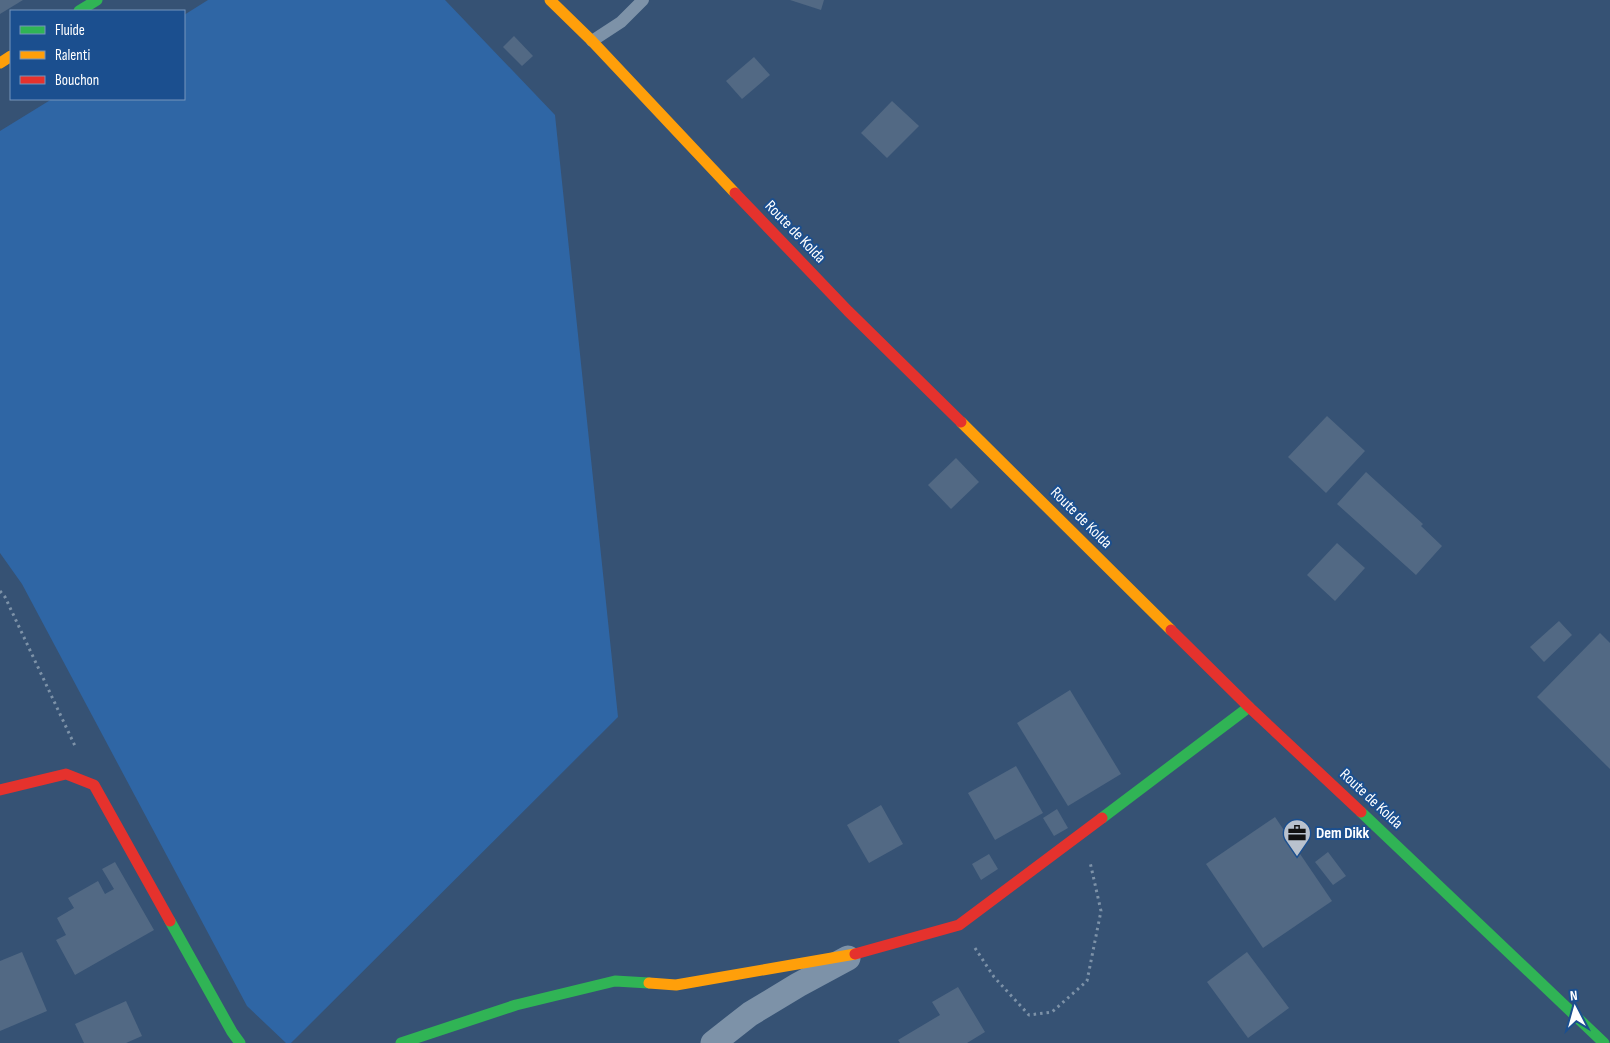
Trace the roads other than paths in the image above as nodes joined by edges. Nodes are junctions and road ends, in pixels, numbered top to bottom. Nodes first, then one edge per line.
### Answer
1 (97, 0) edge
2 (550, 0) edge
3 (643, 0) edge
4 (81, 10) edge
5 (592, 41) junction
6 (1249, 707) junction
7 (0, 790) edge
8 (855, 954) junction
9 (240, 1043) edge
10 (401, 1043) edge
11 (713, 1043) edge
12 (1604, 1043) edge

1 - 4 main road
2 - 5 main road, Route de Kolda
3 - 5 lane
5 - 6 main road, Route de Kolda
6 - 8 main road
6 - 12 main road, Route de Kolda
7 - 9 main road
8 - 10 main road
8 - 11 street

